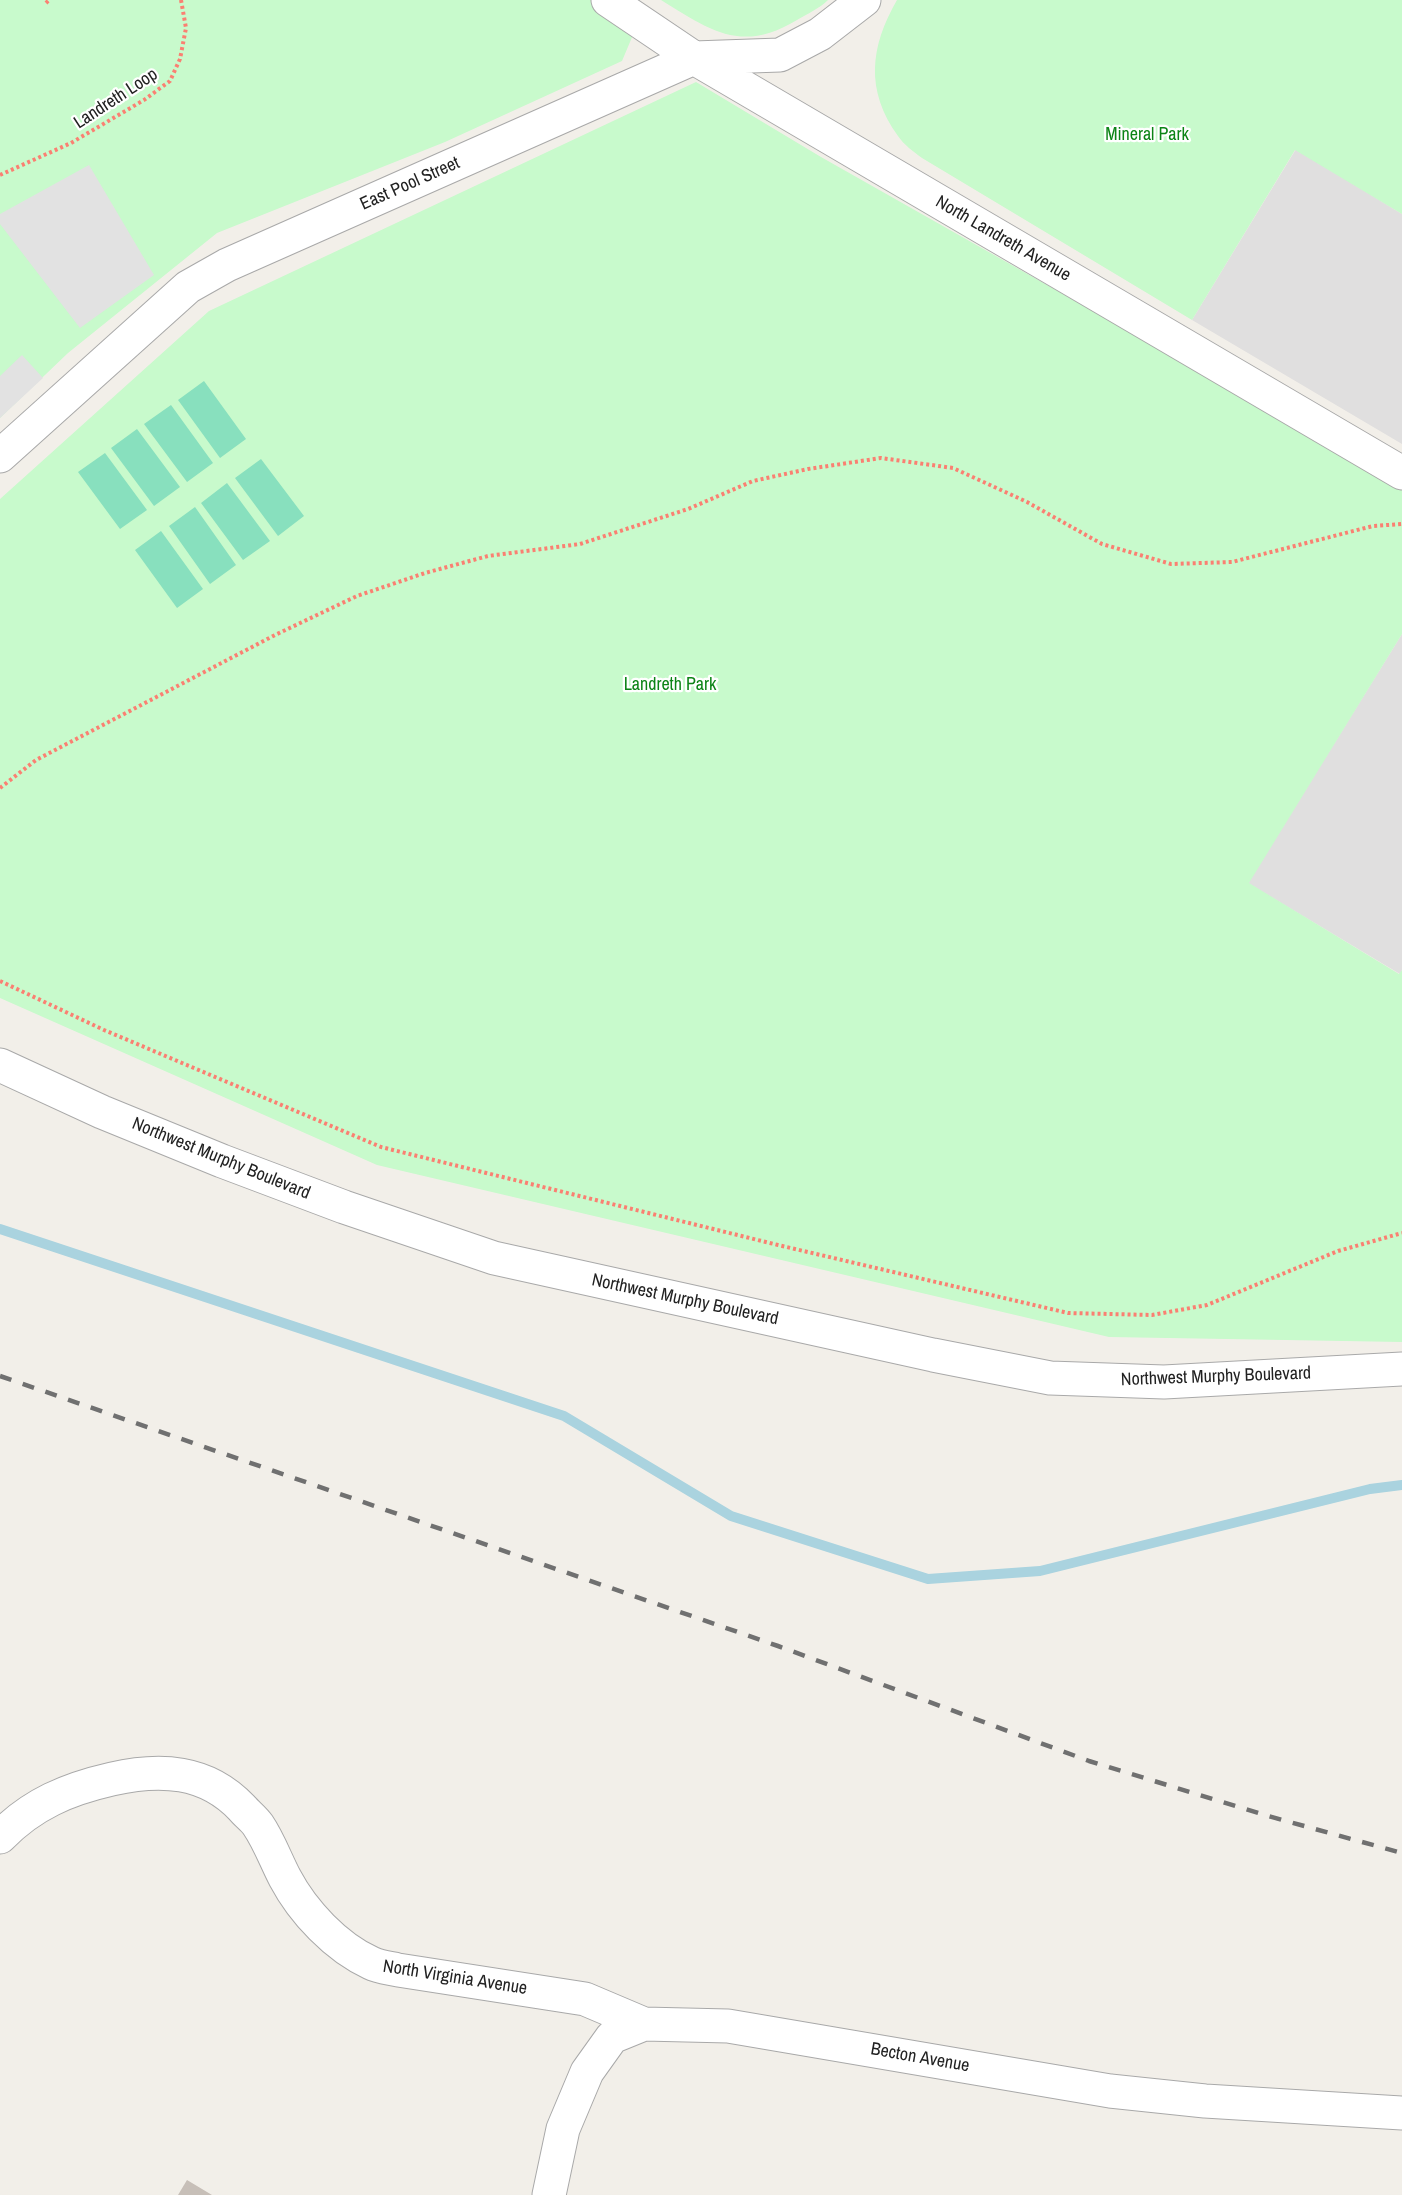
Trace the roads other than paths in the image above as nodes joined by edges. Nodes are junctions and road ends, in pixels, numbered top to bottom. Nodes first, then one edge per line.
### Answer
1 (608, 0) edge
2 (864, 0) edge
3 (694, 58) junction
4 (0, 456) edge
5 (1402, 473) edge
6 (0, 1065) edge
7 (1402, 1370) edge
8 (0, 1837) edge
9 (644, 2024) junction
10 (1402, 2113) edge
11 (549, 2195) edge

1 - 3 street, North Landreth Avenue
2 - 3 street, East Pool Street
3 - 4 street, East Pool Street
3 - 5 street, North Landreth Avenue
6 - 7 street, Northwest Murphy Boulevard
8 - 9 street, North Virginia Avenue
9 - 10 street, Becton Avenue
9 - 11 street, Becton Avenue

